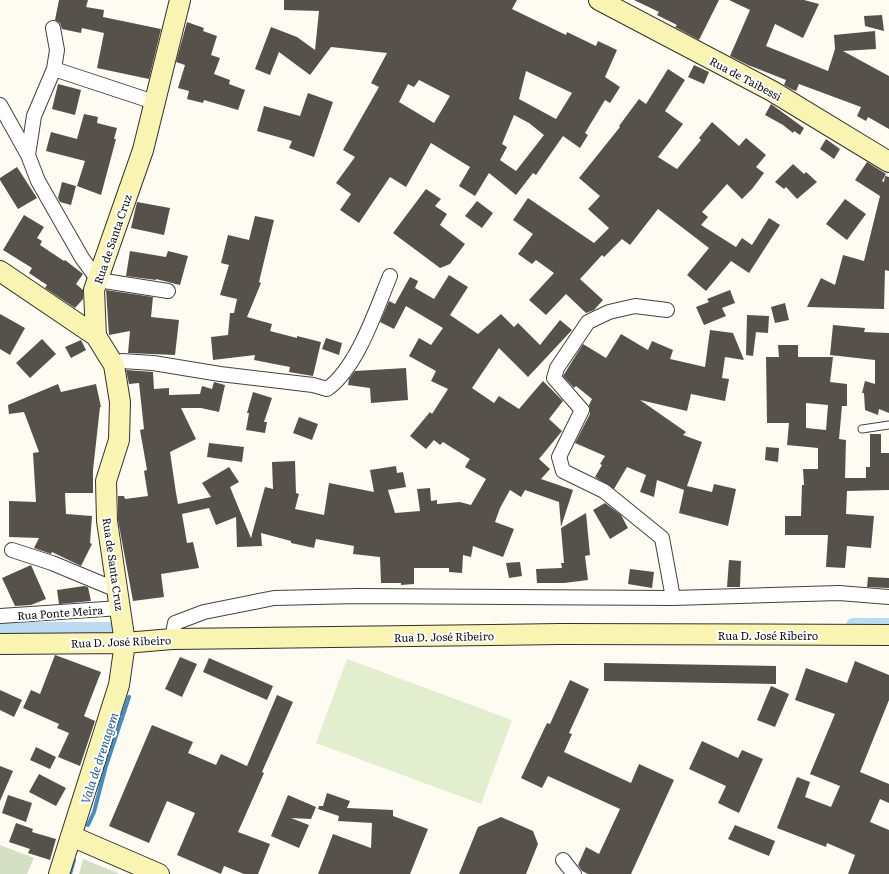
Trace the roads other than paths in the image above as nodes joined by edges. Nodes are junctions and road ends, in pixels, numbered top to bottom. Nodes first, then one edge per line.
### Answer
1 (180, 0) edge
2 (599, 0) edge
3 (53, 28) dead end
4 (54, 69) junction
5 (154, 102) junction
6 (0, 105) edge
7 (28, 155) junction
8 (889, 162) edge
9 (0, 271) edge
10 (390, 276) dead end
11 (98, 280) junction
12 (168, 291) dead end
13 (667, 310) dead end
14 (96, 336) junction
15 (114, 365) junction
16 (889, 425) edge
17 (862, 429) dead end
18 (12, 550) edge
19 (889, 597) edge
20 (673, 598) junction
21 (119, 599) junction
22 (0, 616) edge
23 (889, 635) edge
24 (172, 639) junction
25 (125, 643) junction
26 (0, 644) edge
27 (71, 836) junction
28 (563, 860) dead end
29 (59, 874) edge
30 (159, 874) edge
31 (574, 874) edge

1 - 5 street, Rua de Santa Cruz
2 - 8 street, Rua de Taibessi
3 - 4 street
4 - 5 street
4 - 7 street
5 - 11 street, Rua de Santa Cruz
6 - 7 street
7 - 11 street
9 - 14 street
10 - 15 street
11 - 12 street
11 - 14 street, Rua de Santa Cruz
13 - 20 street
14 - 15 street, Rua de Santa Cruz
15 - 21 street, Rua de Santa Cruz
16 - 17 lane
18 - 21 street
19 - 20 street
20 - 24 street
21 - 22 street, Rua Ponte Meira
21 - 25 street, Rua de Santa Cruz
23 - 24 street, Rua D. José Ribeiro
24 - 25 street, Rua D. José Ribeiro
25 - 26 street, Rua D. José Ribeiro
25 - 27 street, Rua de Santa Cruz
27 - 29 street, Rua de Santa Cruz
27 - 30 street
28 - 31 street

